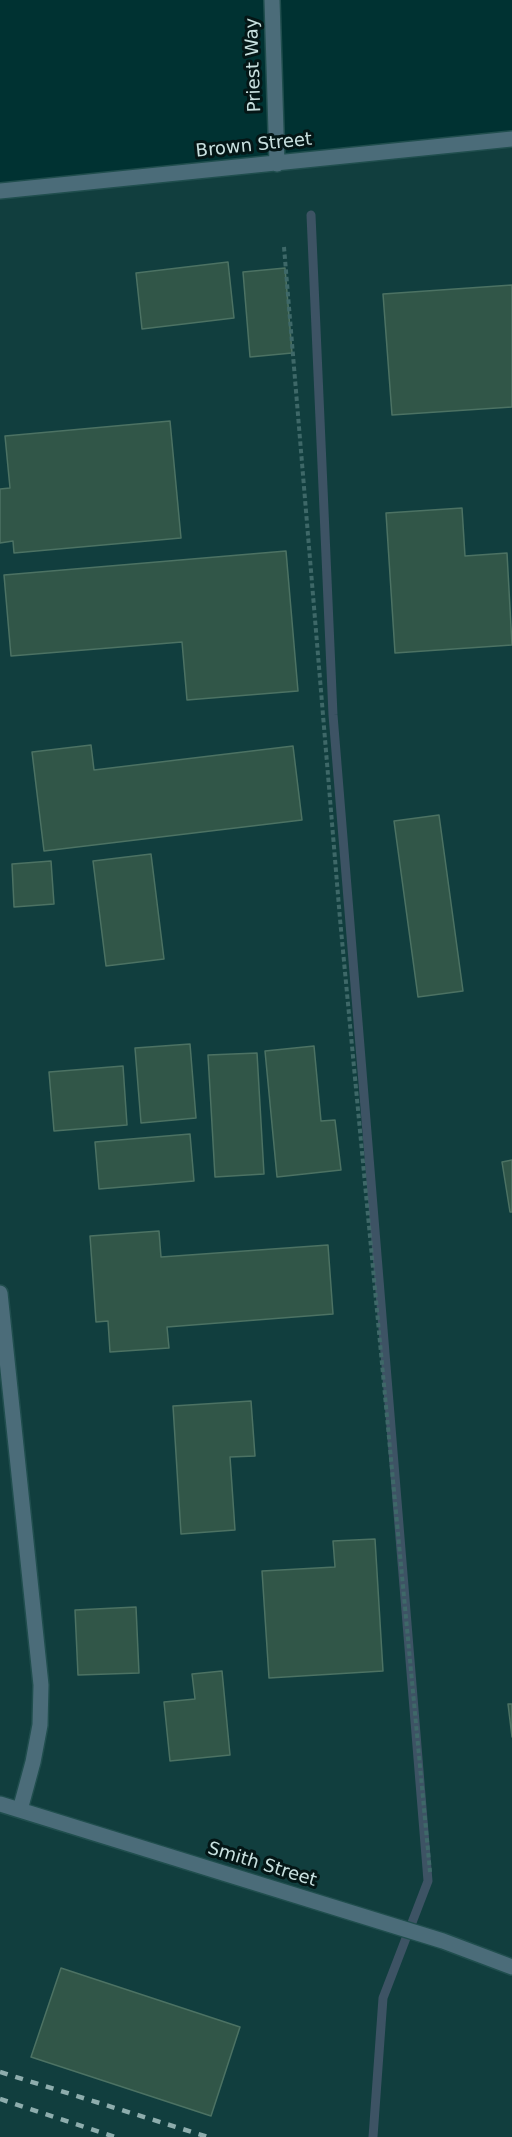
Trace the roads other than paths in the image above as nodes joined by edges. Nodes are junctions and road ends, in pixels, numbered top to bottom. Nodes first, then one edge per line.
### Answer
1 (272, 0) edge
2 (512, 139) edge
3 (277, 164) junction
4 (0, 190) edge
5 (0, 1293) edge
6 (0, 1804) edge
7 (20, 1810) junction
8 (507, 1964) edge

1 - 3 street, Priest Way
2 - 3 street, Brown Street
3 - 4 street, Brown Street
5 - 7 street
6 - 7 street, Smith Street
7 - 8 street, Smith Street

